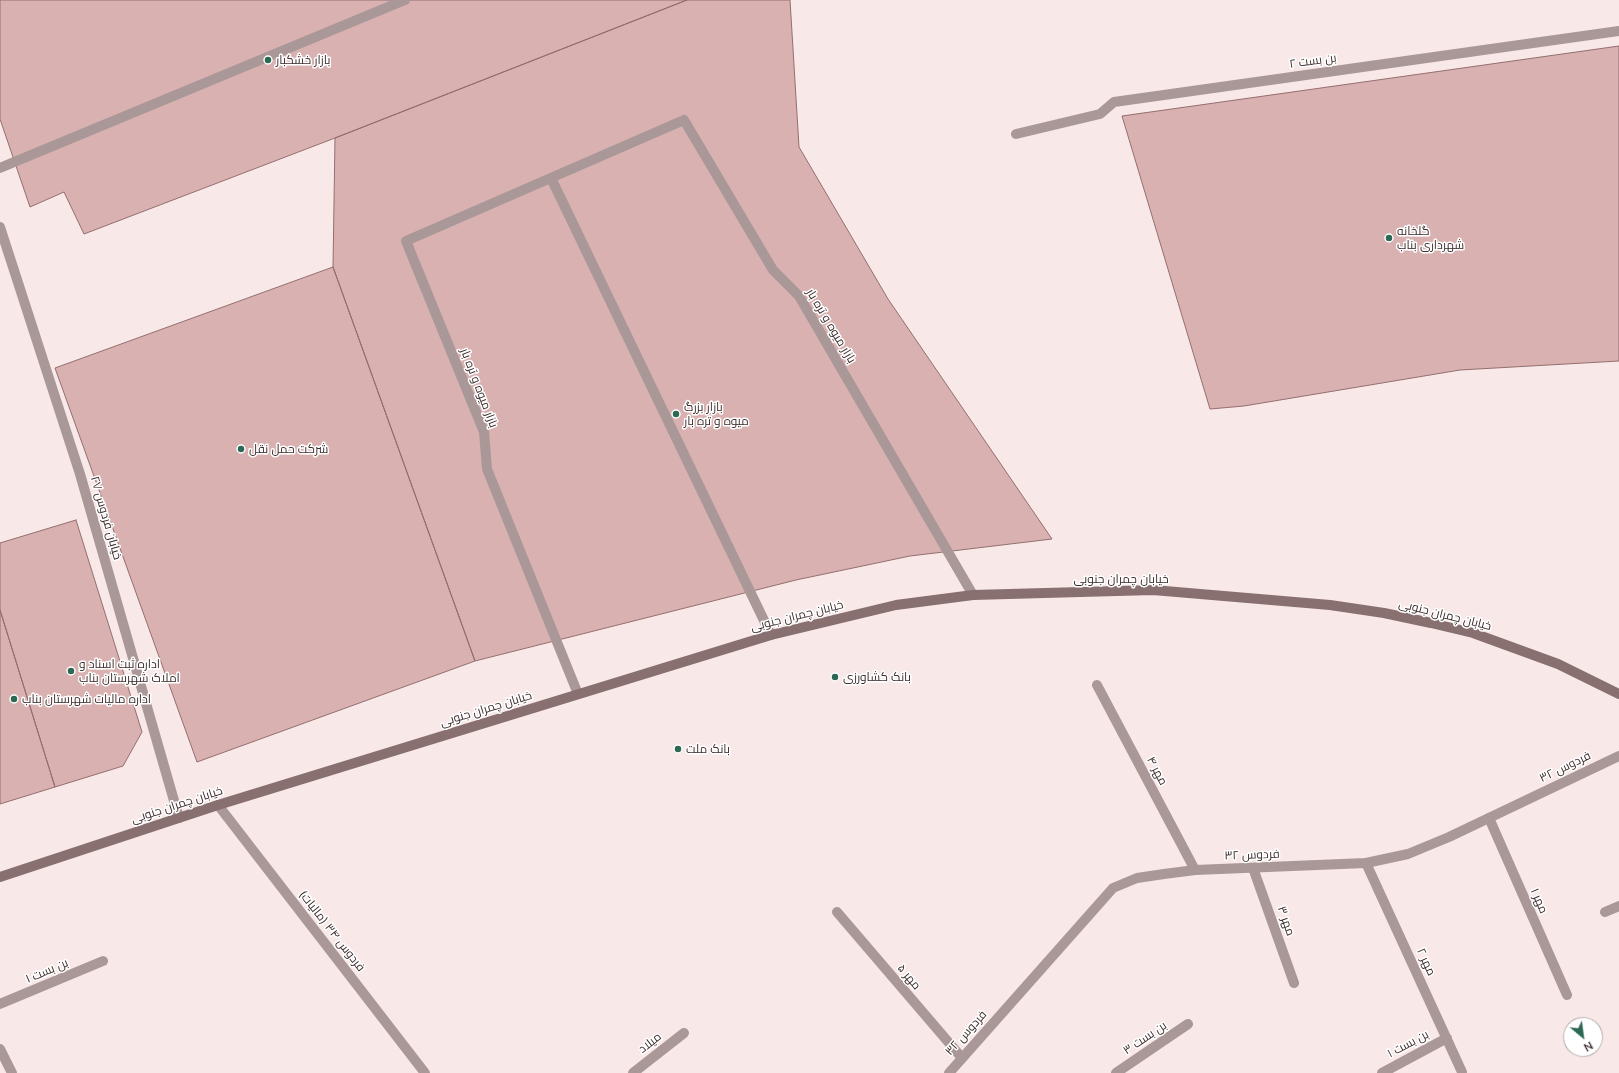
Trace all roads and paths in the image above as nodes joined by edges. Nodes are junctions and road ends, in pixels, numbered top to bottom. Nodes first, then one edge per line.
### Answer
1 (405, 0) edge
2 (1619, 31) edge
3 (1016, 134) dead end
4 (0, 168) edge
5 (551, 178) junction
6 (0, 227) edge
7 (973, 595) junction
8 (771, 635) junction
9 (1097, 685) dead end
10 (578, 694) junction
11 (1619, 694) edge
12 (1619, 756) edge
13 (218, 805) junction
14 (180, 818) junction
15 (1489, 818) junction
16 (1366, 863) junction
17 (1253, 868) junction
18 (1195, 870) junction
19 (0, 877) edge
20 (1619, 906) edge
21 (837, 912) dead end
22 (1605, 912) dead end
23 (103, 961) dead end
24 (1294, 983) dead end
25 (1566, 994) dead end
26 (0, 1004) edge
27 (1188, 1024) dead end
28 (684, 1033) dead end
29 (1447, 1038) junction
30 (0, 1049) edge
31 (962, 1058) junction
32 (1462, 1072) dead end
33 (12, 1073) edge
34 (425, 1073) edge
35 (633, 1073) edge
36 (949, 1073) edge
37 (1116, 1073) edge
38 (1382, 1073) edge

1 - 4 street
2 - 3 street, بن بست ۲
5 - 7 street, بازار میوه و تره بار
5 - 8 street
5 - 10 street, بازار میوه و تره بار
6 - 14 street, خیابان فردوس ۲۷
7 - 8 main road, خیابان چمران جنوبی
7 - 11 main road, خیابان چمران جنوبی
8 - 10 main road, خیابان چمران جنوبی
9 - 18 street, مهر ۴
10 - 13 main road, خیابان چمران جنوبی
12 - 15 street, فردوس ۳۲
13 - 14 main road, خیابان چمران جنوبی
13 - 34 street, فردوس ۳۴ (مالیات)
14 - 19 main road, خیابان چمران جنوبی
15 - 16 street, فردوس ۳۲
15 - 25 street, مهر ۱
16 - 17 street, فردوس ۳۲
16 - 29 street, مهر ۲
17 - 18 street, فردوس ۳۲
17 - 24 street, مهر ۳
18 - 31 street, فردوس ۳۲
20 - 22 street
21 - 31 street, مهر ۵
23 - 26 street, بن بست ۱
27 - 37 street, بن بست ۳
28 - 35 street, میلاد
29 - 32 street, مهر ۲
29 - 38 street, بن بست ۱
30 - 33 street
31 - 36 street, فردوس ۳۲

